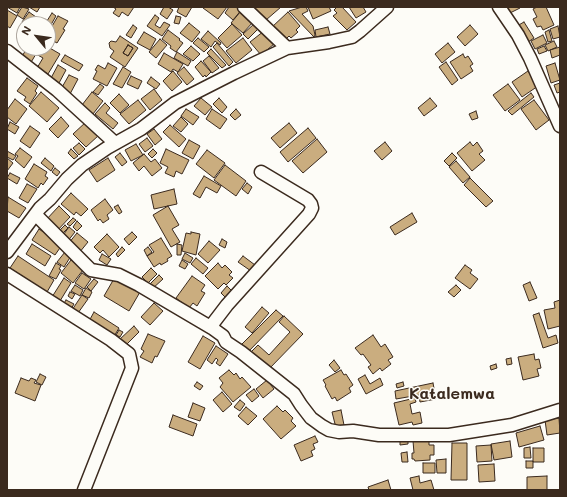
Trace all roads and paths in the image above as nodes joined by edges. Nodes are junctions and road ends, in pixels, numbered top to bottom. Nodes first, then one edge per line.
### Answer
1 (244, 7) edge
2 (387, 7) edge
3 (499, 7) edge
4 (287, 48) junction
5 (7, 51) edge
6 (560, 126) edge
7 (116, 143) junction
8 (261, 172) dead end
9 (36, 215) junction
10 (7, 252) edge
11 (7, 274) edge
12 (212, 328) junction
13 (560, 410) edge
14 (84, 490) edge

1 - 4 street
2 - 4 street
3 - 6 street
4 - 7 street
5 - 7 street
7 - 9 street
8 - 12 street
9 - 10 street
9 - 12 street
11 - 14 street
12 - 13 street

